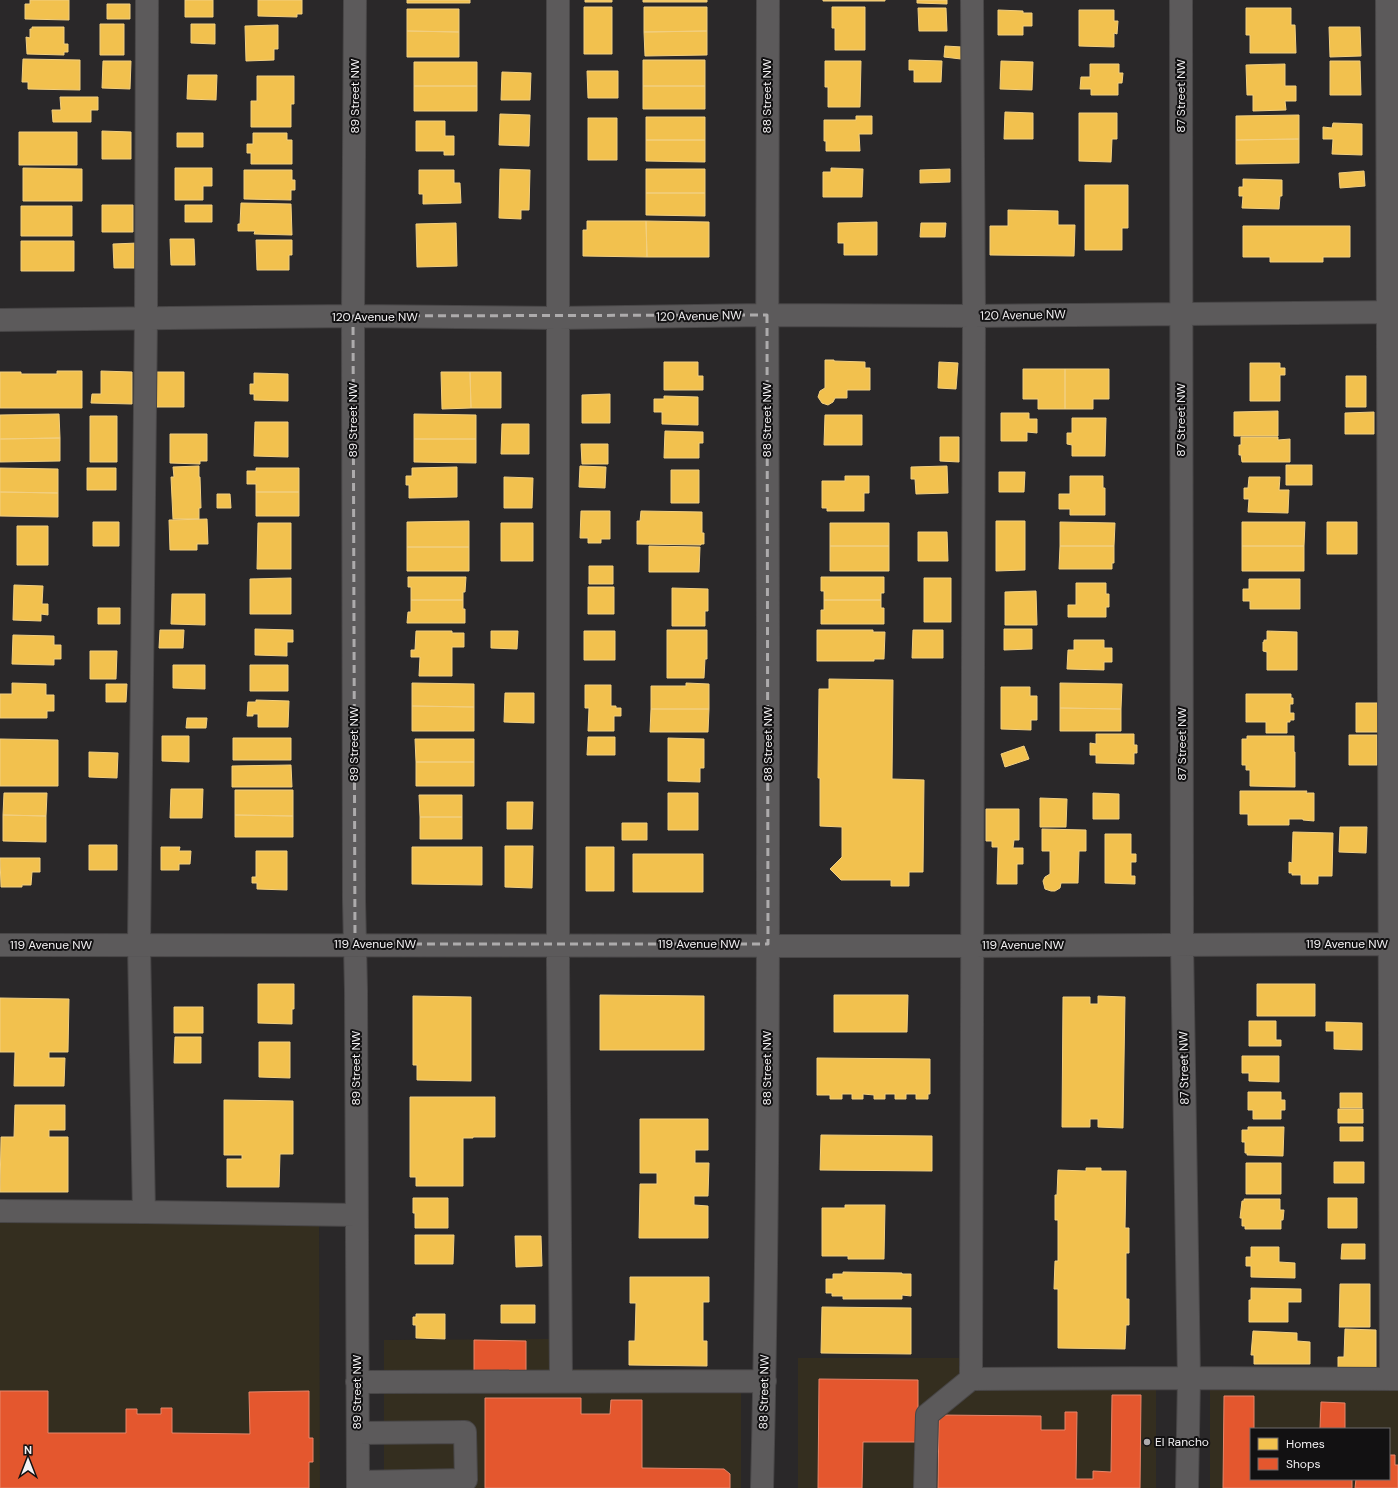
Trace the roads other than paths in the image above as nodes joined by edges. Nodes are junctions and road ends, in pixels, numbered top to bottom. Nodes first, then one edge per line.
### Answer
1 (147, 0) edge
2 (355, 0) edge
3 (558, 0) edge
4 (768, 0) edge
5 (972, 0) edge
6 (1181, 0) edge
7 (1387, 0) edge
8 (1393, 312) edge
9 (1181, 314) junction
10 (767, 315) junction
11 (353, 316) junction
12 (974, 316) junction
13 (146, 317) junction
14 (558, 318) junction
15 (0, 320) edge
16 (355, 944) junction
17 (558, 944) junction
18 (768, 944) junction
19 (1182, 944) junction
20 (1394, 944) edge
21 (0, 945) edge
22 (140, 945) junction
23 (972, 946) junction
24 (0, 1211) edge
25 (144, 1212) junction
26 (356, 1215) junction
27 (1189, 1378) junction
28 (971, 1379) junction
29 (1394, 1379) edge
30 (765, 1381) junction
31 (357, 1382) junction
32 (561, 1382) junction
33 (358, 1433) junction
34 (358, 1485) edge
35 (762, 1488) edge
36 (925, 1488) edge
37 (1188, 1488) edge

1 - 13 street
2 - 11 street, 89 Street NW
3 - 14 street
4 - 10 street, 88 Street NW
5 - 12 street
6 - 9 street, 87 Street NW
7 - 8 street
8 - 9 street, 120 Avenue NW
8 - 20 street
9 - 12 street, 120 Avenue NW
9 - 19 street, 87 Street NW
10 - 12 street, 120 Avenue NW
10 - 14 street, 120 Avenue NW
10 - 18 street, 88 Street NW
11 - 13 street, 120 Avenue NW
11 - 14 street, 120 Avenue NW
11 - 16 street, 89 Street NW
12 - 23 street
13 - 15 street, 120 Avenue NW
13 - 22 street
14 - 17 street
16 - 17 street, 119 Avenue NW
16 - 22 street, 119 Avenue NW
16 - 26 street, 89 Street NW
17 - 18 street, 119 Avenue NW
17 - 32 street
18 - 23 street, 119 Avenue NW
18 - 30 street, 88 Street NW
19 - 20 street, 119 Avenue NW
19 - 23 street, 119 Avenue NW
19 - 27 street, 87 Street NW
20 - 29 street
21 - 22 street, 119 Avenue NW
22 - 25 street
23 - 28 street
24 - 25 street
25 - 26 street
26 - 31 street, 89 Street NW
27 - 28 street
27 - 29 street
27 - 37 street, 87 Street NW
28 - 36 street
30 - 32 street
30 - 35 street, 88 Street NW
31 - 32 street
31 - 33 street, 89 Street NW
33 - 34 street, 89 Street NW
33 - 34 street

